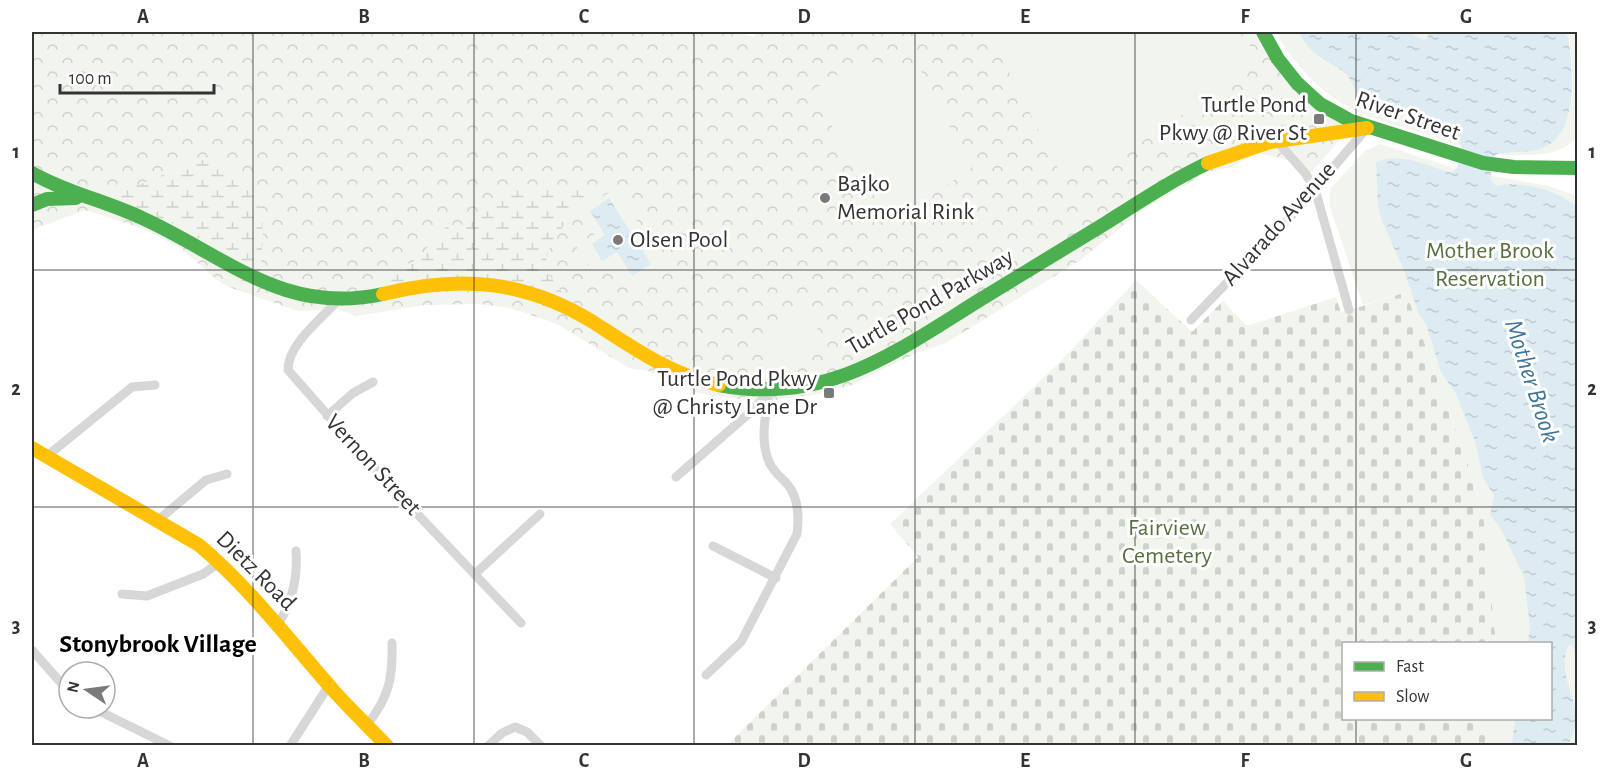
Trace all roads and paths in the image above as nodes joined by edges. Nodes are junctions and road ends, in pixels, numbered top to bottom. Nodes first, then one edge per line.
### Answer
1 (1263, 32) edge
2 (1336, 114) junction
3 (1367, 128) junction
4 (1300, 134) junction
5 (1275, 140) junction
6 (1578, 168) edge
7 (32, 173) edge
8 (1315, 189) junction
9 (84, 199) junction
10 (32, 205) edge
11 (338, 300) junction
12 (1349, 310) dead end
13 (1191, 320) dead end
14 (373, 382) dead end
15 (155, 385) dead end
16 (769, 391) junction
17 (327, 416) junction
18 (32, 448) edge
19 (47, 456) junction
20 (227, 474) dead end
21 (676, 477) dead end
22 (540, 514) dead end
23 (157, 521) junction
24 (712, 546) dead end
25 (297, 551) dead end
26 (220, 562) junction
27 (476, 573) junction
28 (776, 578) junction
29 (122, 594) dead end
30 (521, 622) dead end
31 (278, 624) junction
32 (392, 643) dead end
33 (32, 650) edge
34 (40, 660) junction
35 (32, 668) edge
36 (706, 675) dead end
37 (57, 679) edge
38 (329, 685) junction
39 (117, 720) edge
40 (367, 725) junction
41 (170, 746) edge
42 (290, 746) edge
43 (387, 746) edge
44 (488, 746) edge
45 (541, 746) edge

1 - 2 main road, River Street
2 - 3 main road, River Street
2 - 4 main road, Turtle Pond Parkway
3 - 4 main road, Turtle Pond Parkway
3 - 6 main road, River Street
3 - 8 street, Alvarado Avenue
4 - 5 main road, Turtle Pond Parkway
5 - 8 street
5 - 16 main road, Turtle Pond Parkway
7 - 9 main road, Turtle Pond Parkway
8 - 12 street
8 - 13 street, Alvarado Avenue
9 - 10 main road
9 - 11 main road, Turtle Pond Parkway
11 - 16 main road, Turtle Pond Parkway
11 - 17 street, Vernon Street
14 - 17 street
15 - 19 street
16 - 21 street
16 - 28 street
17 - 27 street, Vernon Street
18 - 19 main road, Dietz Road
19 - 23 main road, Dietz Road
20 - 23 street
22 - 27 street
23 - 26 main road, Dietz Road
24 - 28 street
25 - 31 street
26 - 29 street
26 - 31 main road, Dietz Road
27 - 30 street, Vernon Street
28 - 36 street
31 - 38 main road, Dietz Road
32 - 40 street
33 - 34 street
34 - 35 street
34 - 37 street
38 - 40 main road, Dietz Road
38 - 42 street
39 - 41 street
40 - 43 main road, Dietz Road
44 - 45 street

